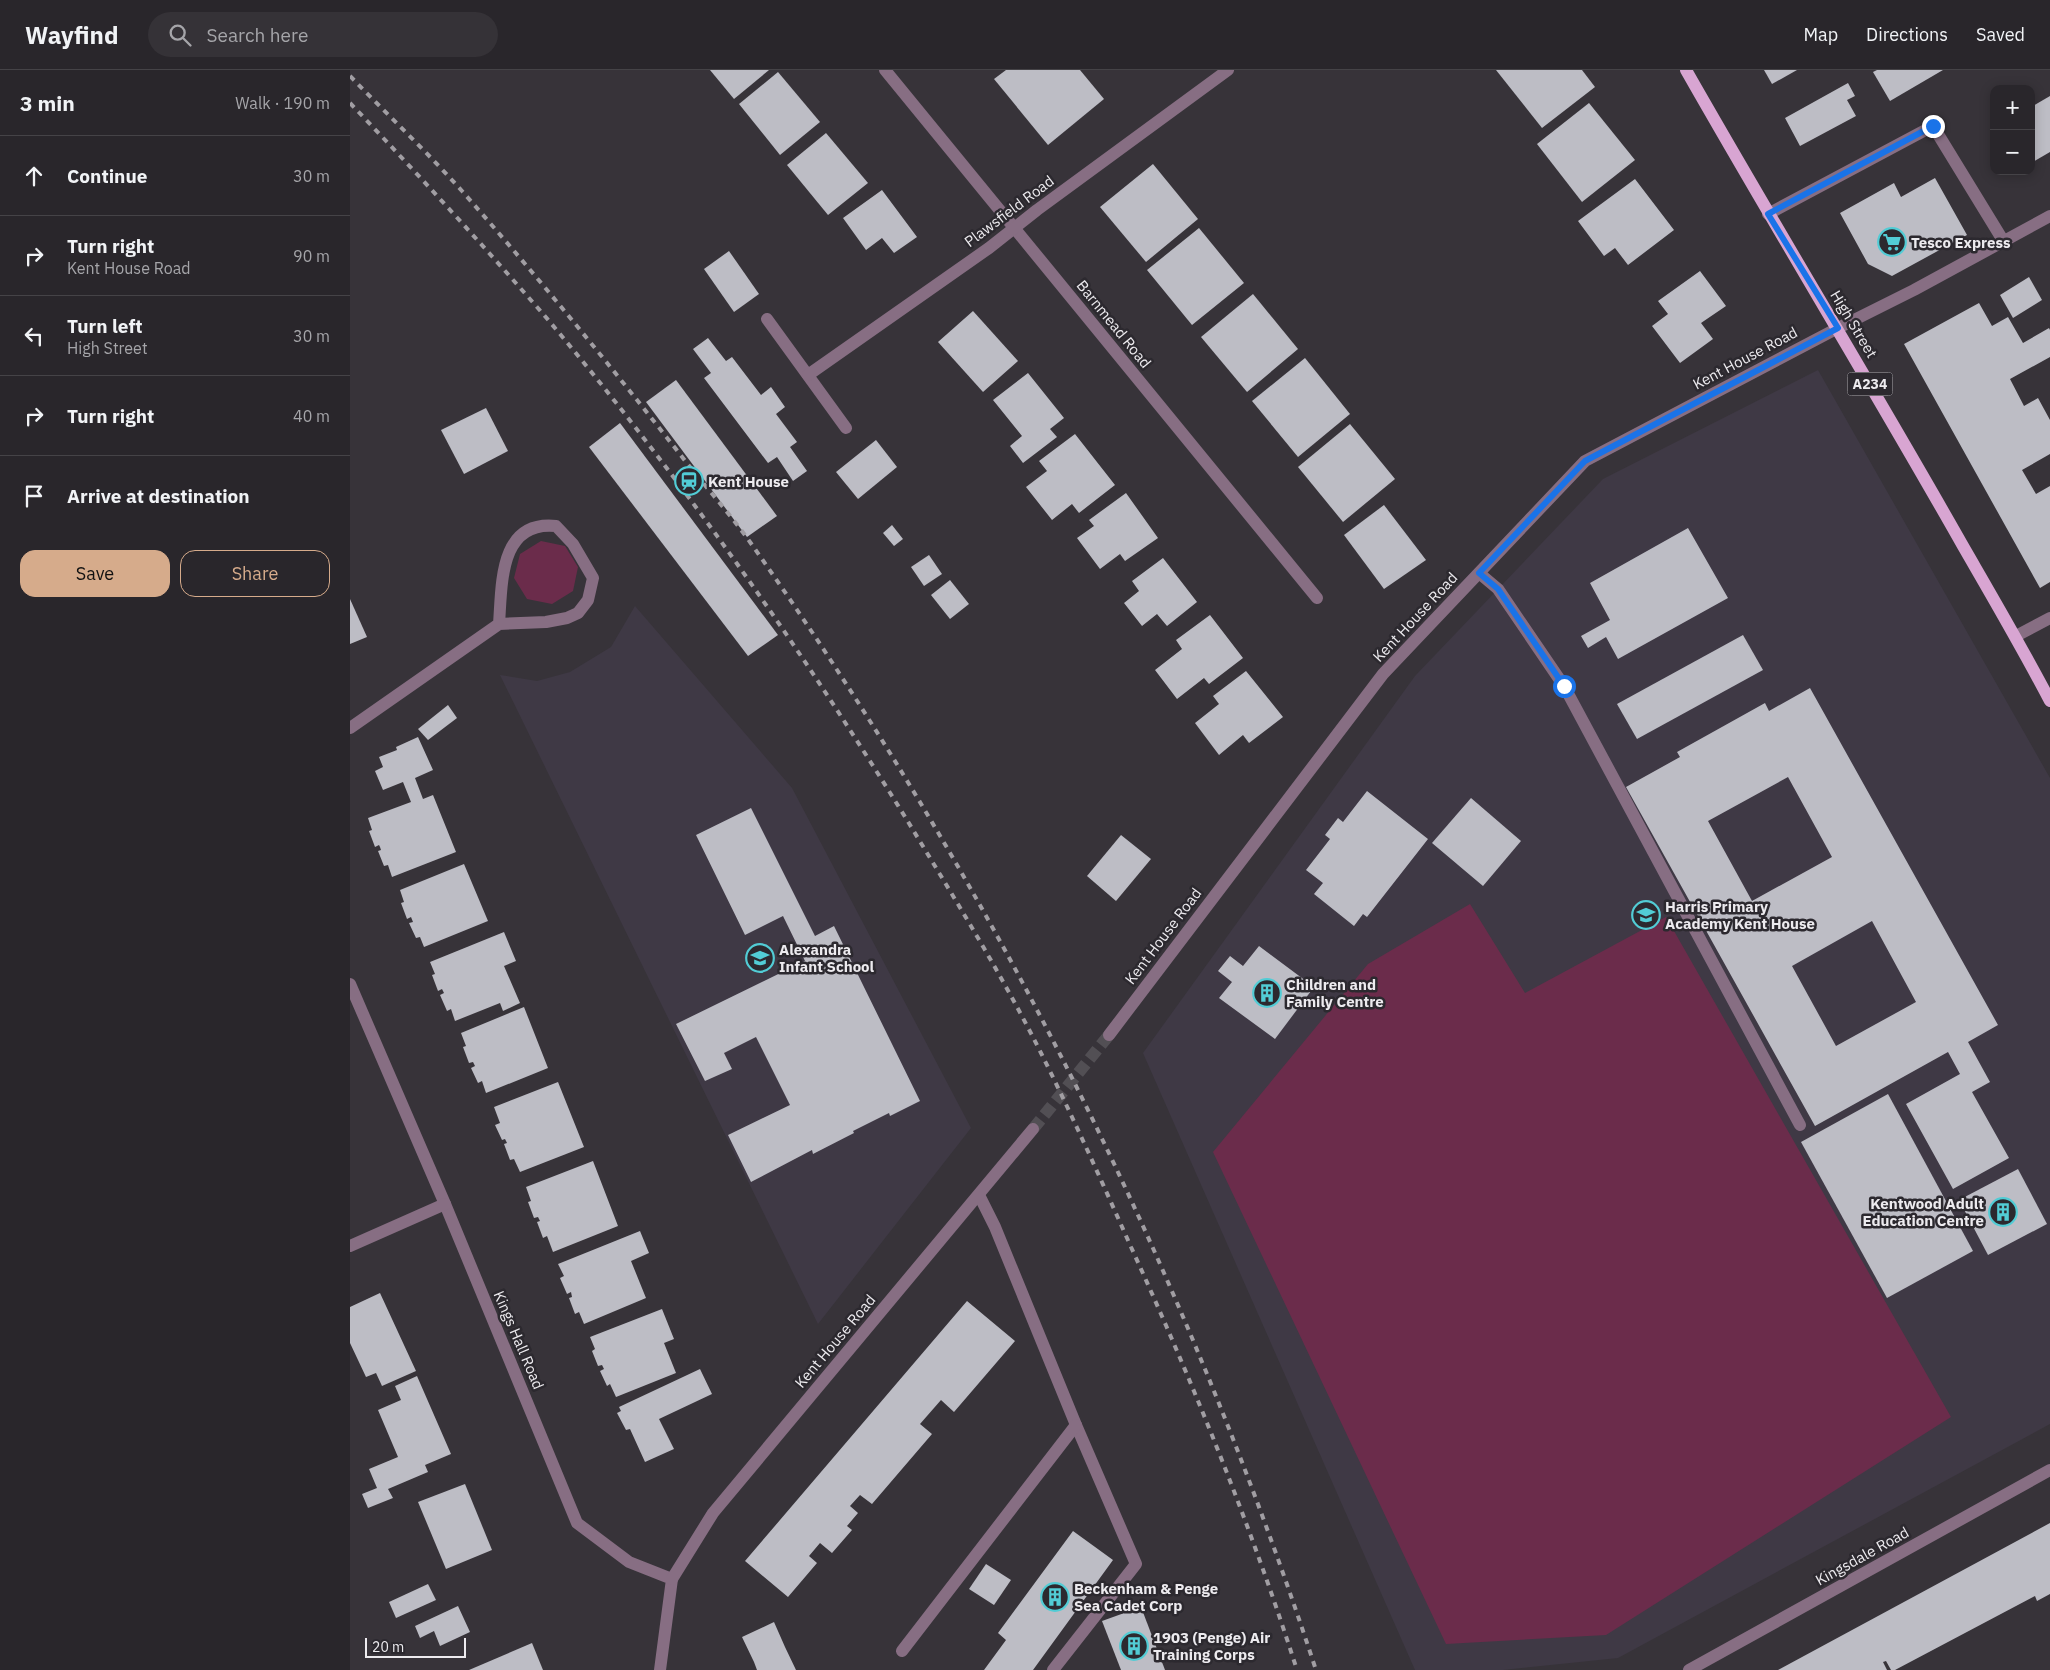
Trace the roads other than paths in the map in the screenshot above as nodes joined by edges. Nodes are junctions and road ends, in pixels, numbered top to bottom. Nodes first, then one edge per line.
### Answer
1 (885, 70) edge
2 (1228, 70) edge
3 (1686, 70) edge
4 (1768, 214) junction
5 (2050, 216) edge
6 (1014, 228) junction
7 (2004, 242) junction
8 (767, 319) dead end
9 (1838, 328) junction
10 (808, 375) junction
11 (846, 428) dead end
12 (1479, 573) junction
13 (1317, 598) dead end
14 (2050, 618) edge
15 (498, 624) junction
16 (2016, 636) junction
17 (2050, 701) edge
18 (350, 728) edge
19 (350, 984) edge
20 (1108, 1035) tunnel mouth
21 (1800, 1125) dead end
22 (1032, 1129) tunnel mouth
23 (978, 1195) junction
24 (445, 1204) junction
25 (350, 1246) edge
26 (1076, 1424) junction
27 (2050, 1470) edge
28 (672, 1579) junction
29 (902, 1651) dead end
30 (660, 1670) edge
31 (1053, 1670) edge
32 (1689, 1670) edge

1 - 6 street, Barnmead Road
2 - 6 street, Plawsfield Road
3 - 4 main road, High Street / A234
4 - 7 street
4 - 9 main road, High Street / A234
5 - 7 street, Kent House Road
6 - 10 street, Plawsfield Road
6 - 13 street, Barnmead Road
7 - 9 street, Kent House Road
8 - 10 street
9 - 12 street, Kent House Road
9 - 16 main road, High Street / A234
10 - 11 street
12 - 20 street, Kent House Road
12 - 21 street
14 - 16 street
15 - 15 street
15 - 18 street
16 - 17 main road, High Street / A234
19 - 24 street, Kings Hall Road
22 - 23 street, Kent House Road
23 - 26 street
23 - 28 street, Kent House Road
24 - 25 street
24 - 28 street, Kings Hall Road
26 - 29 street
26 - 31 street
27 - 32 street, Kingsdale Road
28 - 30 street

